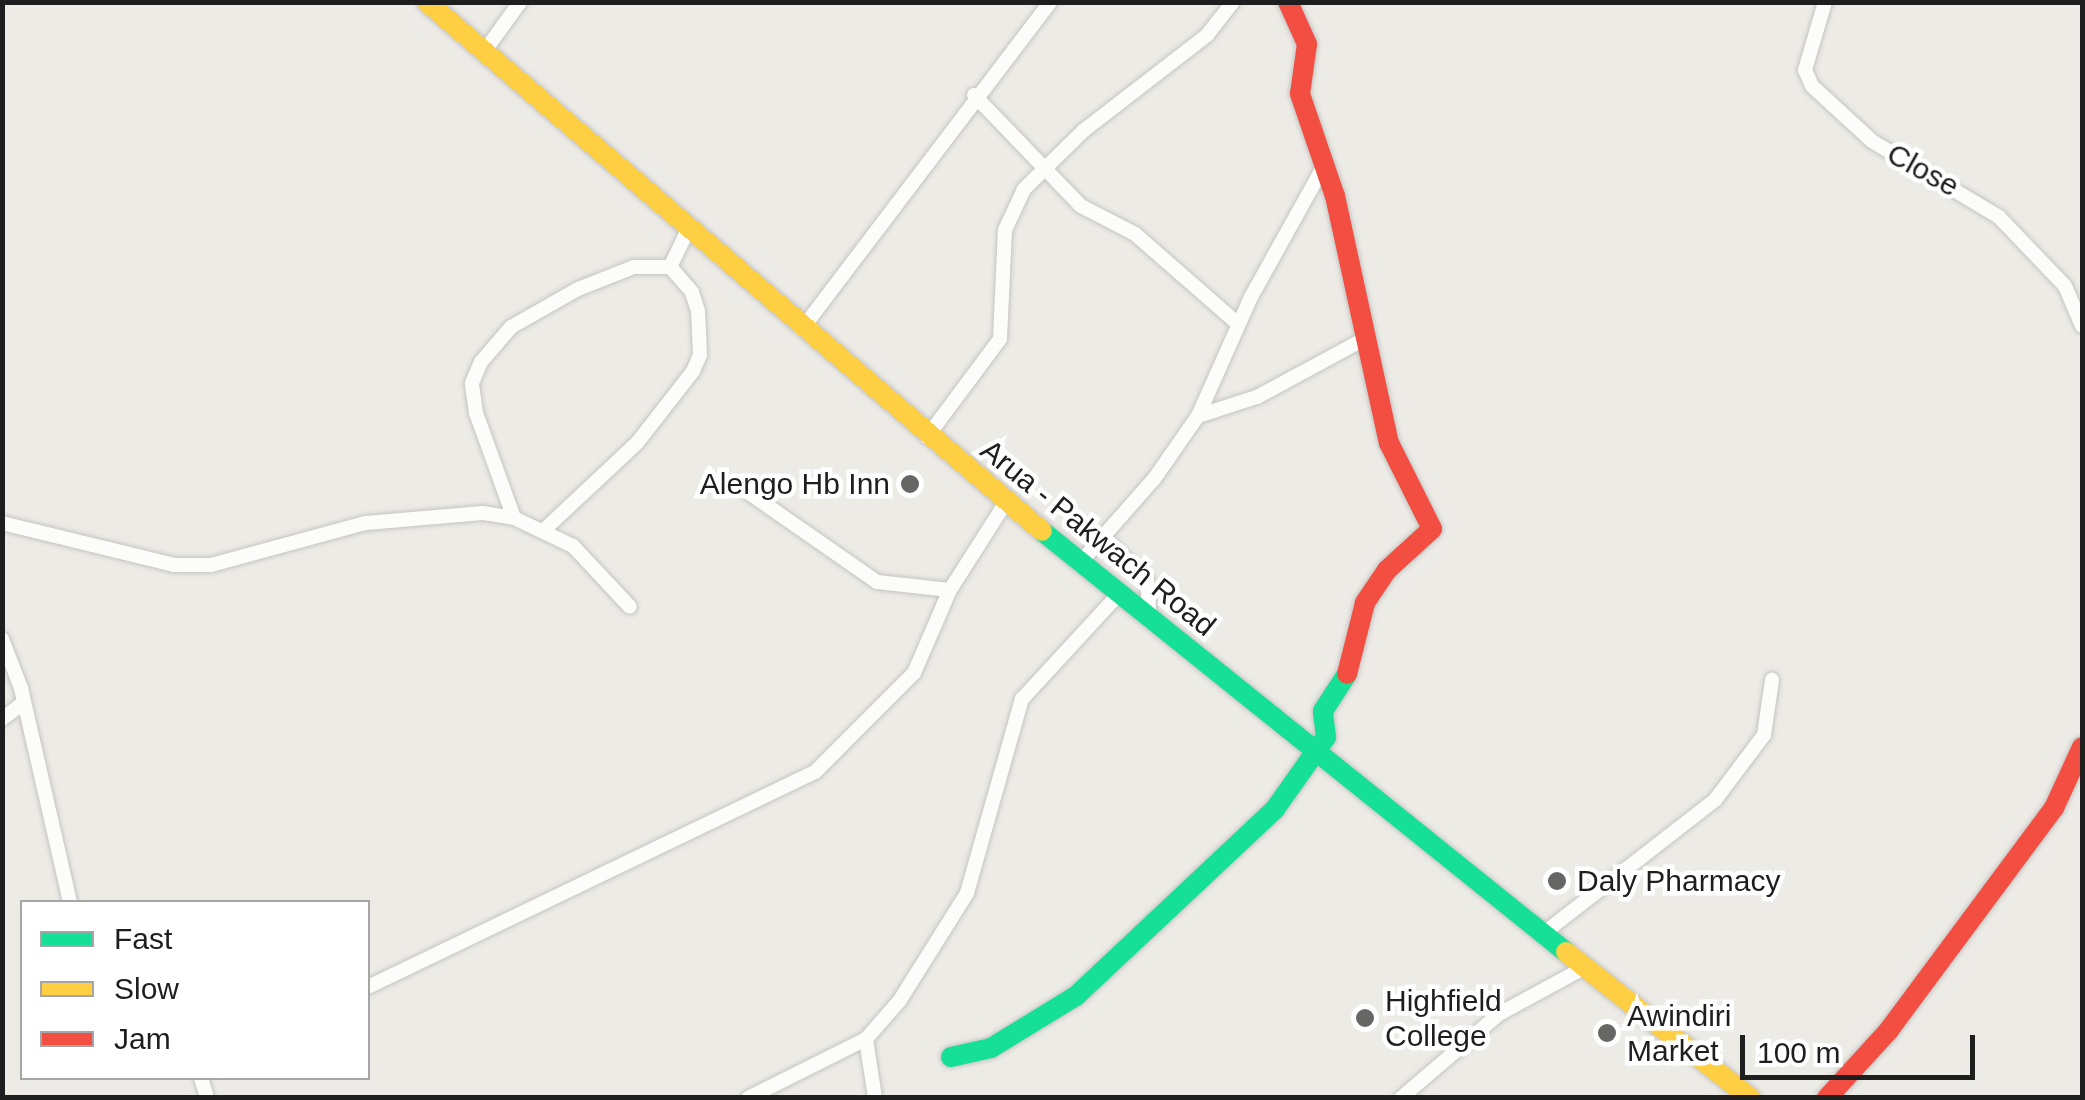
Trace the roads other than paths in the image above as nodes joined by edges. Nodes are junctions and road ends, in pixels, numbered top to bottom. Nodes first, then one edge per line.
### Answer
1 (427, 2) edge
2 (520, 2) edge
3 (1050, 2) edge
4 (1233, 2) edge
5 (1288, 2) edge
6 (1826, 2) edge
7 (484, 52) junction
8 (974, 95) junction
9 (1325, 165) junction
10 (1044, 167) junction
11 (688, 230) junction
12 (670, 267) junction
13 (1238, 324) junction
14 (2082, 326) edge
15 (802, 329) junction
16 (1368, 337) junction
17 (1198, 416) junction
18 (927, 437) junction
19 (748, 493) dead end
20 (1006, 502) junction
21 (514, 518) junction
22 (2, 523) edge
23 (544, 530) junction
24 (1104, 539) junction
25 (1079, 564) junction
26 (950, 590) junction
27 (1117, 596) junction
28 (630, 608) dead end
29 (1150, 622) junction
30 (2, 639) edge
31 (1772, 680) dead end
32 (24, 704) junction
33 (2, 718) edge
34 (2082, 747) edge
35 (1316, 752) junction
36 (70, 900) edge
37 (1544, 933) junction
38 (1587, 966) junction
39 (370, 986) edge
40 (866, 1038) junction
41 (951, 1058) dead end
42 (748, 1098) edge
43 (875, 1098) edge
44 (1402, 1098) edge
45 (1750, 1098) edge
46 (1828, 1098) edge

1 - 7 street, Arua - Pakwach Road
2 - 7 street
3 - 8 street
4 - 10 street
5 - 9 street
6 - 14 street, Close
7 - 11 street, Arua - Pakwach Road
8 - 10 street
8 - 15 street
9 - 13 street
9 - 16 street
10 - 13 street
10 - 18 street
11 - 12 street
11 - 15 street, Arua - Pakwach Road
12 - 21 street
12 - 23 street
13 - 17 street
15 - 18 street, Arua - Pakwach Road
16 - 17 street
16 - 35 street
17 - 24 street
18 - 20 street, Arua - Pakwach Road
19 - 26 street
20 - 25 street, Arua - Pakwach Road
20 - 26 street
21 - 22 street
21 - 23 street
23 - 28 street
24 - 25 street
24 - 29 street
25 - 27 street, Arua - Pakwach Road
26 - 39 street
27 - 29 street, Arua - Pakwach Road
27 - 40 street
29 - 35 street, Arua - Pakwach Road
30 - 32 street
31 - 37 street
32 - 33 street
32 - 36 street
34 - 46 street
35 - 37 street, Arua - Pakwach Road
35 - 41 street
37 - 38 street, Arua - Pakwach Road
38 - 44 street
38 - 45 street, Arua - Pakwach Road
40 - 42 street
40 - 43 street

